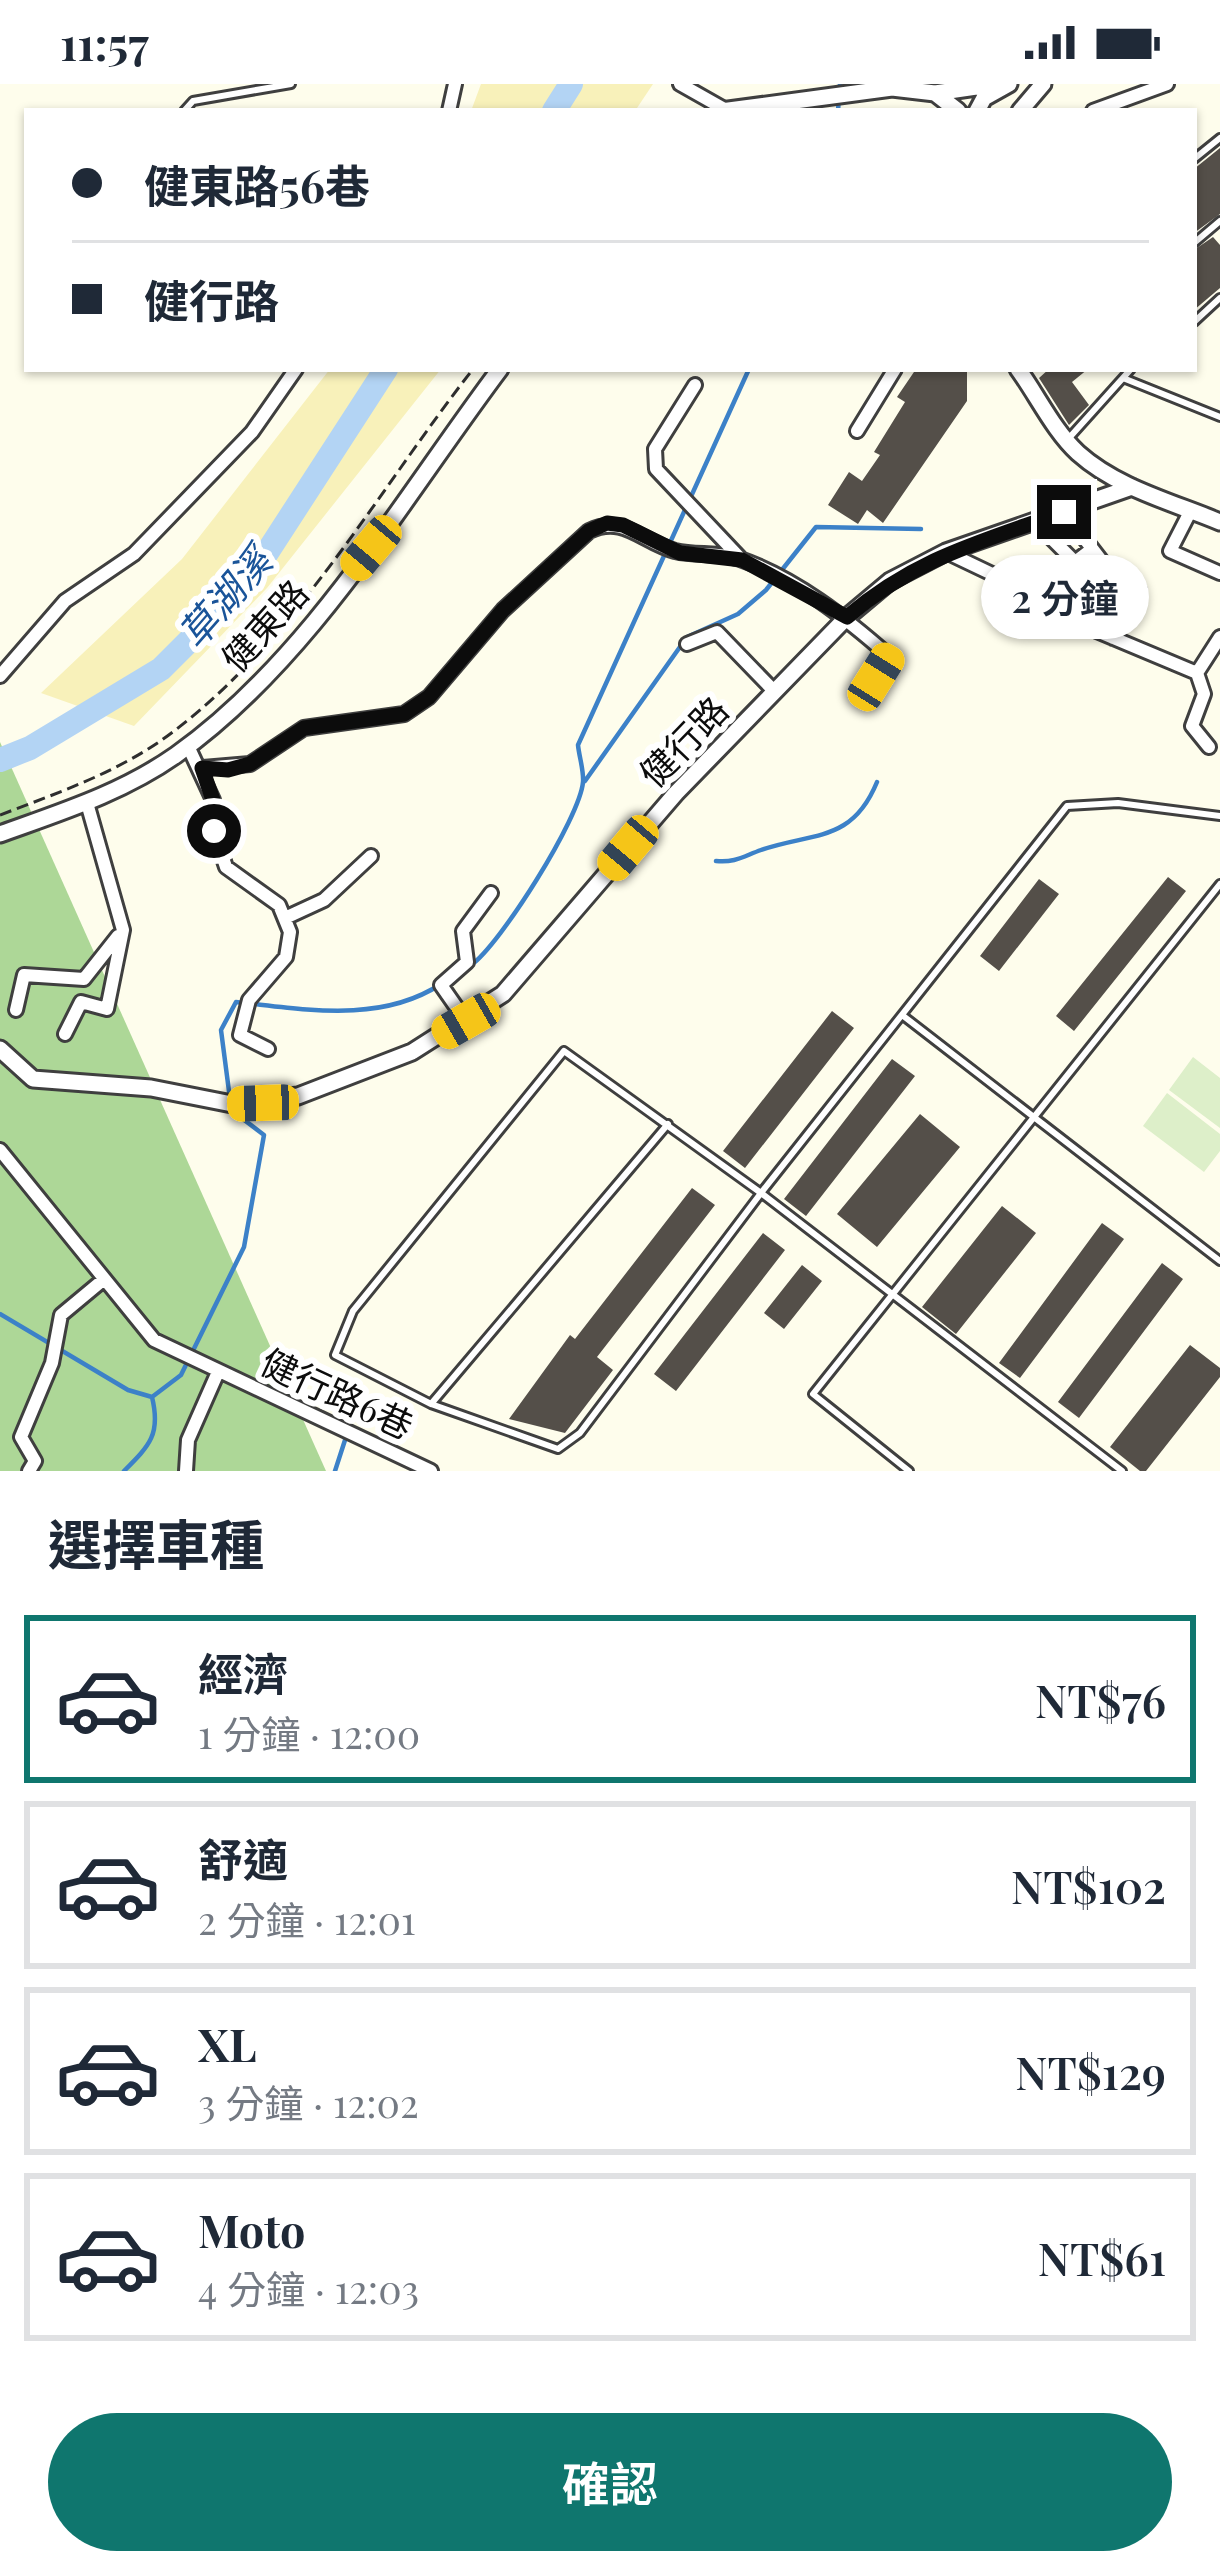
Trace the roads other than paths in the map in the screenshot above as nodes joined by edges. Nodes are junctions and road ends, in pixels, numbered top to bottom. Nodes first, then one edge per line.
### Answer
1 (291, 84) edge
2 (680, 84) edge
3 (1010, 84) edge
4 (1042, 84) edge
5 (1167, 84) edge
6 (995, 89) edge
7 (935, 92) junction
8 (187, 108) edge
9 (719, 108) edge
10 (742, 108) edge
11 (954, 108) edge
12 (1020, 108) edge
13 (1102, 108) edge
14 (1216, 224) edge
15 (1220, 236) edge
16 (1220, 298) edge
17 (1197, 319) edge
18 (294, 372) edge
19 (498, 372) edge
20 (894, 372) edge
21 (1128, 372) edge
22 (1028, 373) edge
23 (1123, 378) junction
24 (695, 385) dead end
25 (1220, 417) edge
26 (857, 431) dead end
27 (1066, 440) junction
28 (1132, 488) junction
29 (1190, 510) junction
30 (1064, 512) junction
31 (1035, 522) junction
32 (1220, 522) edge
33 (1093, 549) junction
34 (946, 551) junction
35 (742, 560) junction
36 (1075, 561) junction
37 (1220, 573) edge
38 (1053, 579) dead end
39 (847, 617) junction
40 (1220, 637) edge
41 (1113, 638) junction
42 (687, 644) dead end
43 (1197, 673) junction
44 (0, 676) edge
45 (775, 692) junction
46 (862, 699) dead end
47 (188, 746) junction
48 (1209, 747) dead end
49 (202, 768) junction
50 (87, 803) junction
51 (1220, 816) edge
52 (0, 834) edge
53 (371, 856) dead end
54 (1220, 884) edge
55 (491, 893) dead end
56 (285, 918) junction
57 (123, 930) junction
58 (16, 1010) dead end
59 (902, 1015) junction
60 (466, 1021) junction
61 (65, 1034) dead end
62 (0, 1049) edge
63 (268, 1049) dead end
64 (1036, 1118) junction
65 (668, 1124) junction
66 (0, 1150) edge
67 (761, 1193) junction
68 (1220, 1261) edge
69 (103, 1280) junction
70 (894, 1295) junction
71 (218, 1372) junction
72 (430, 1404) junction
73 (29, 1471) edge
74 (186, 1471) edge
75 (431, 1471) edge
76 (909, 1471) edge
77 (1122, 1471) edge

1 - 8 lane
2 - 9 street
3 - 6 street
4 - 12 street
5 - 13 street
6 - 7 street
7 - 10 street
7 - 11 street
14 - 15 lane
16 - 17 lane
18 - 44 street
19 - 47 street, 健東路
20 - 26 street
21 - 23 lane
22 - 27 street
23 - 25 lane
23 - 27 lane
24 - 35 street
27 - 28 street
28 - 29 street
28 - 30 street, 健行路
29 - 32 street
29 - 37 street
30 - 31 street, 健行路
30 - 33 street
31 - 34 street, 健行路
31 - 36 street
33 - 36 street
33 - 41 street
34 - 39 street, 健行路
34 - 41 street
35 - 39 street
35 - 49 street
36 - 38 street
39 - 45 street, 健行路
39 - 46 street
40 - 43 street
41 - 43 street
42 - 45 street
43 - 48 street
45 - 60 street, 健行路
47 - 49 street
47 - 50 street, 健東路
49 - 56 street
50 - 52 street, 健東路
50 - 57 street
51 - 59 lane
53 - 56 street
54 - 64 lane
55 - 60 street
56 - 63 street
57 - 58 street
57 - 61 street
59 - 64 lane
59 - 67 lane
60 - 62 street, 健行路
64 - 68 lane
64 - 70 lane
65 - 67 lane
65 - 72 lane
65 - 72 lane
66 - 69 street, 健行路6巷
67 - 70 lane
67 - 72 lane
69 - 71 street, 健行路6巷
69 - 73 street
70 - 76 lane
70 - 77 lane
71 - 74 street, 健行路6巷
71 - 75 street, 健行路6巷

